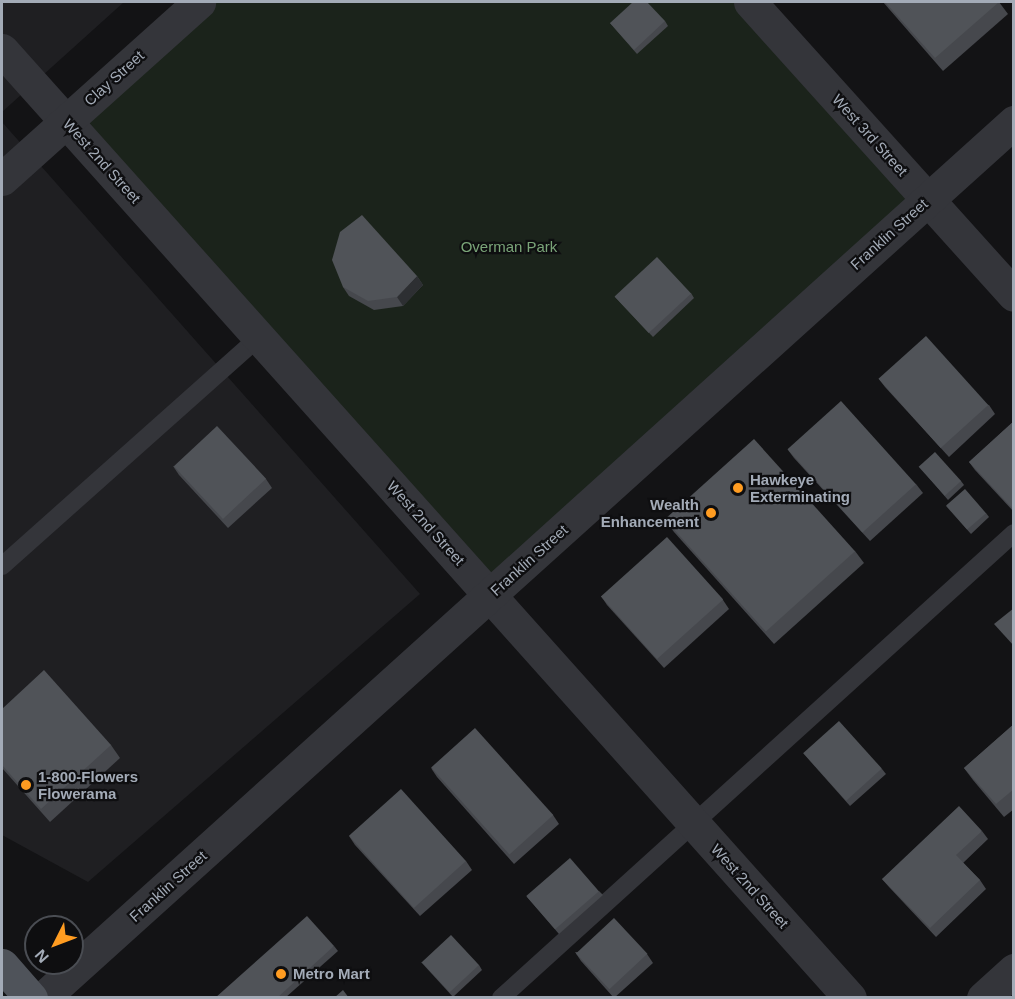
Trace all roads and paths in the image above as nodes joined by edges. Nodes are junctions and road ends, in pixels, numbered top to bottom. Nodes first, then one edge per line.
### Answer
1 (199, 2) edge
2 (750, 2) edge
3 (2, 50) edge
4 (66, 121) junction
5 (1014, 122) edge
6 (2, 179) edge
7 (927, 200) junction
8 (1014, 295) edge
9 (259, 336) junction
10 (1014, 533) edge
11 (2, 566) edge
12 (490, 595) junction
13 (693, 822) junction
14 (2, 965) edge
15 (1014, 970) edge
16 (31, 998) edge
17 (44, 998) edge
18 (501, 998) edge
19 (850, 998) edge
20 (983, 998) edge

1 - 4 street, Clay Street
2 - 7 street, West 3rd Street
3 - 4 street, West 2nd Street
4 - 6 street, Clay Street
4 - 9 street, West 2nd Street
5 - 7 street, Franklin Street
7 - 8 street, West 3rd Street
7 - 12 street, Franklin Street
9 - 11 lane
9 - 12 street, West 2nd Street
10 - 13 lane
12 - 13 street, West 2nd Street
12 - 17 street, Franklin Street
13 - 18 lane
13 - 19 street, West 2nd Street
14 - 16 main road
15 - 20 street

